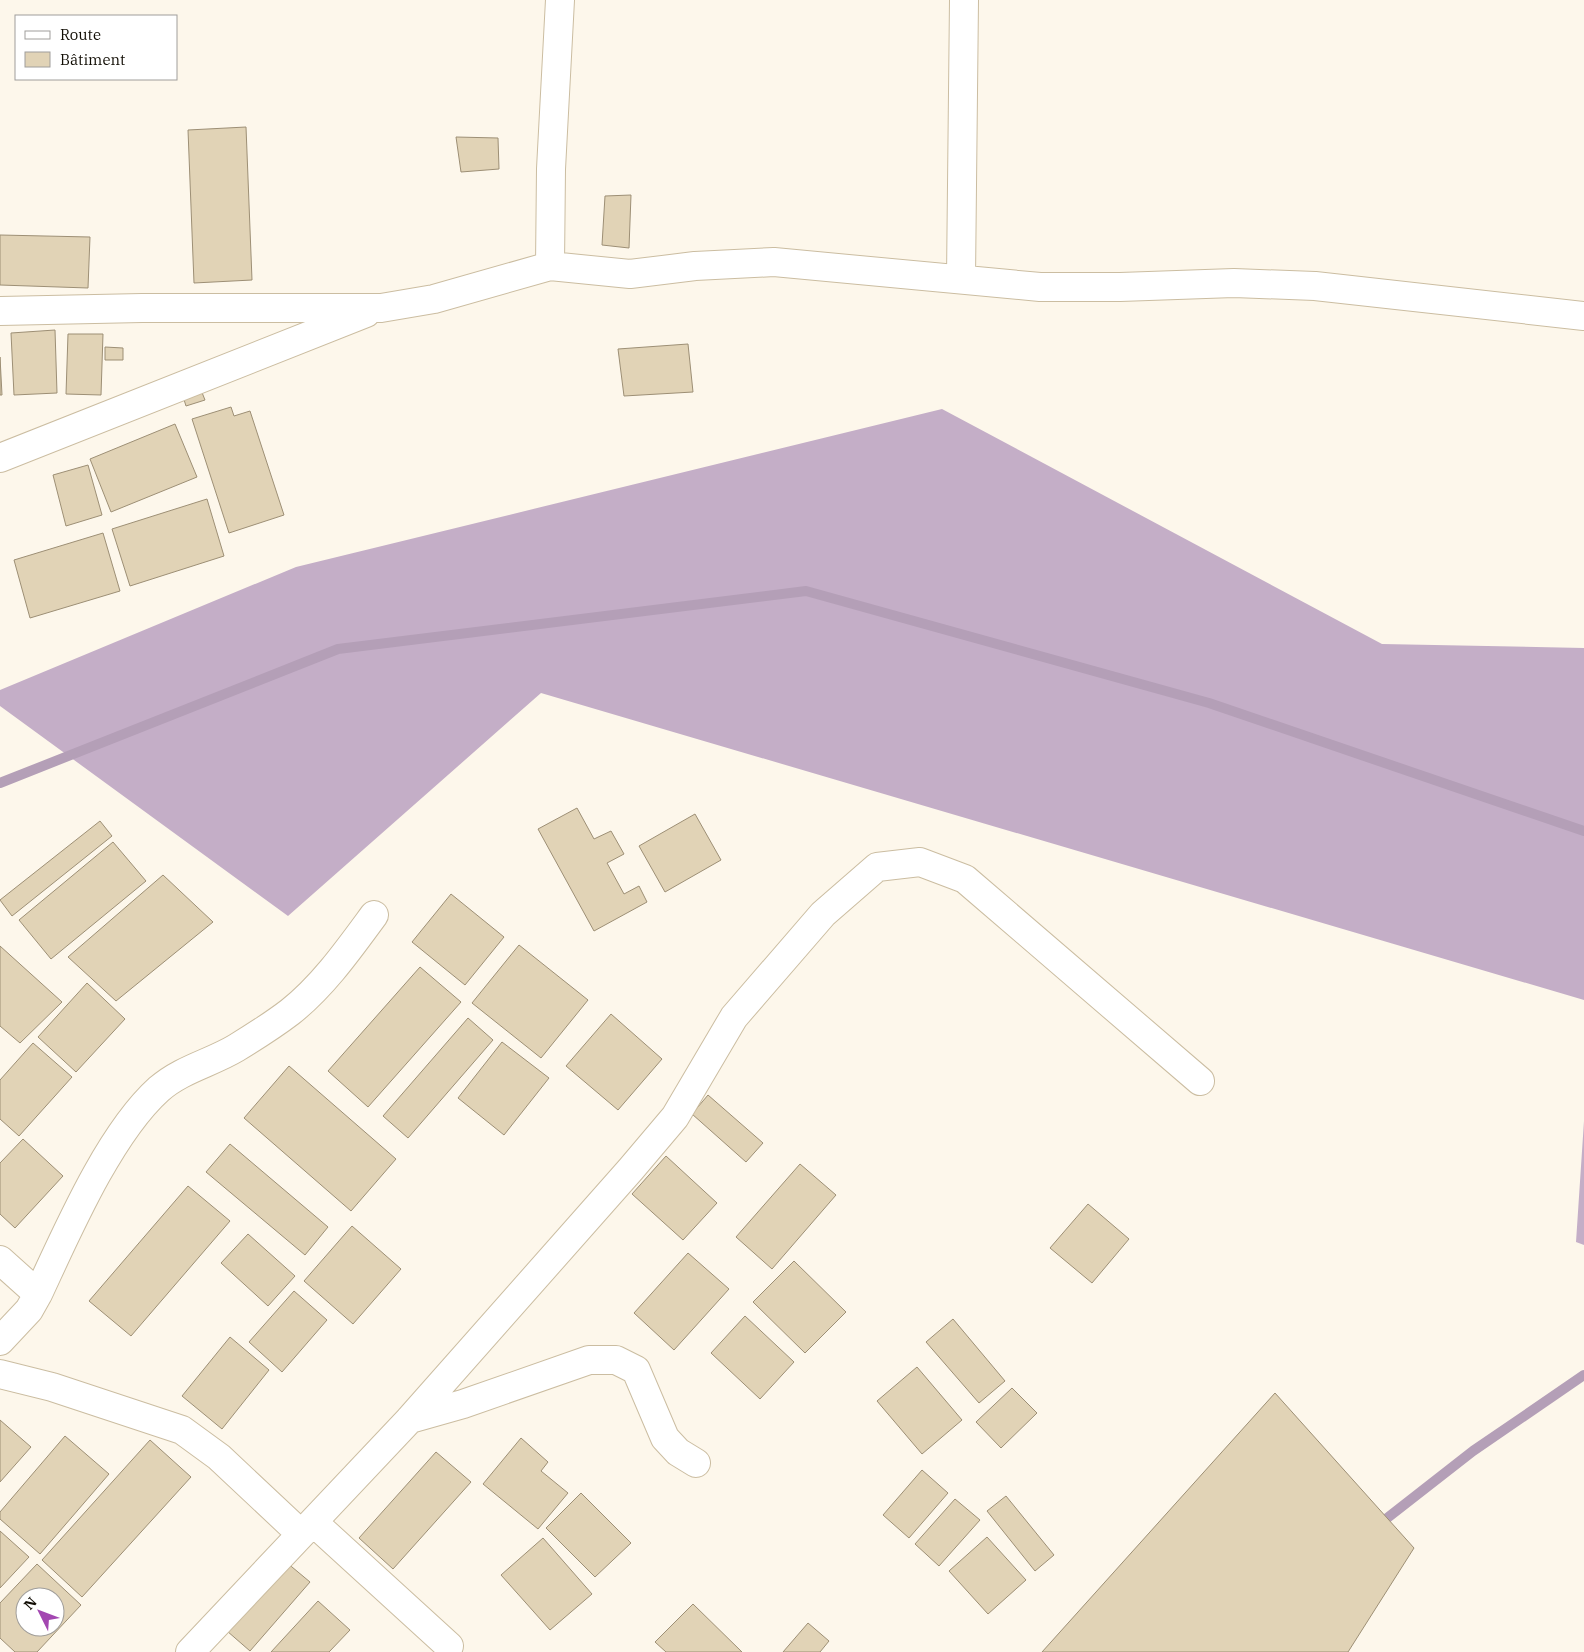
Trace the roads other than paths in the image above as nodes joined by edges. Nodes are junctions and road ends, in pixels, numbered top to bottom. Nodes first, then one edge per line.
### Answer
1 (560, 0) edge
2 (964, 0) edge
3 (550, 266) junction
4 (961, 278) junction
5 (381, 308) junction
6 (0, 311) edge
7 (1584, 316) edge
8 (0, 458) edge
9 (374, 915) dead end
10 (1200, 1080) dead end
11 (0, 1260) edge
12 (38, 1294) junction
13 (0, 1341) edge
14 (0, 1374) edge
15 (410, 1419) junction
16 (696, 1463) dead end
17 (307, 1528) junction
18 (449, 1646) dead end
19 (190, 1652) edge

1 - 3 street
2 - 4 street
3 - 4 street
3 - 5 street
4 - 7 street
5 - 6 street
5 - 8 street
9 - 12 street
10 - 15 street
11 - 12 street
12 - 13 street
14 - 17 street
15 - 16 street
15 - 17 street
17 - 18 street
17 - 19 street

